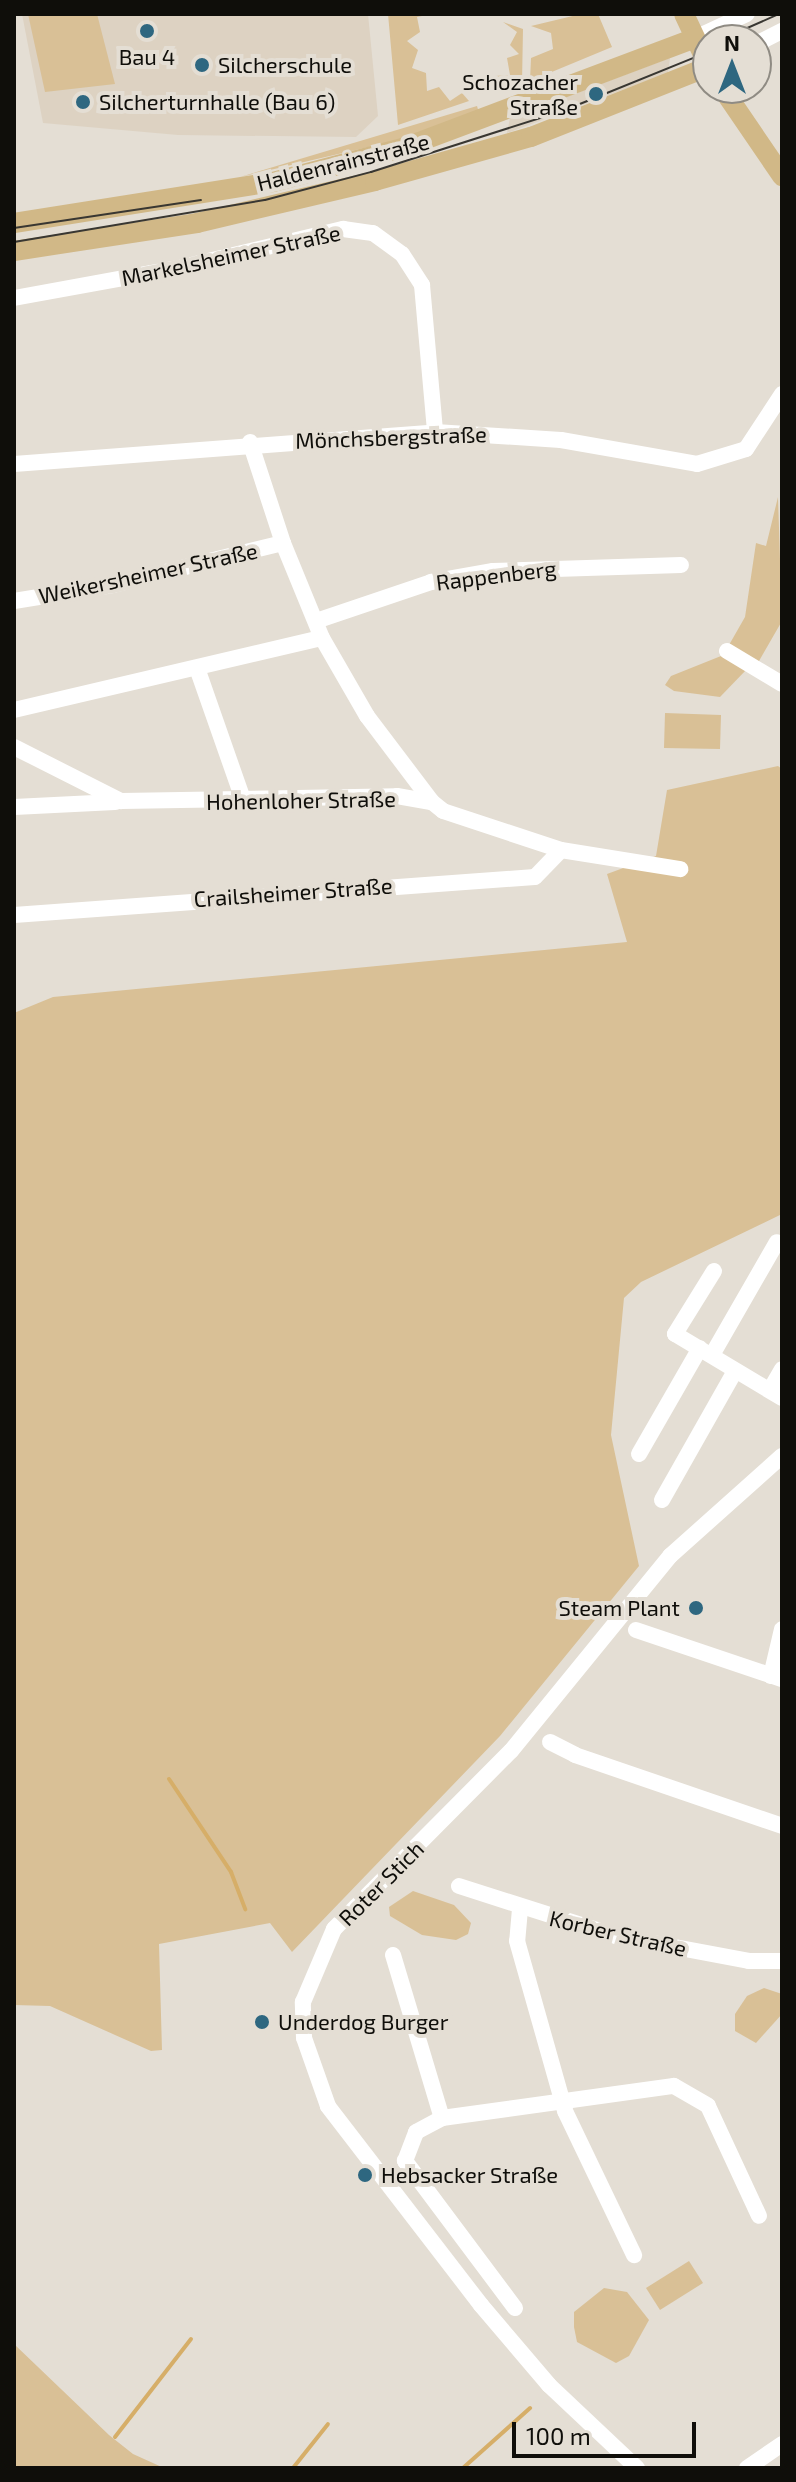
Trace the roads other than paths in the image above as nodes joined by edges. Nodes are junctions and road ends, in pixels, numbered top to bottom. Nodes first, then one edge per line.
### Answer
1 (747, 14) edge
2 (725, 24) edge
3 (692, 39) edge
4 (692, 72) edge
5 (733, 104) edge
6 (782, 176) edge
7 (14, 223) edge
8 (14, 251) edge
9 (14, 298) edge
10 (782, 394) edge
11 (435, 432) junction
12 (250, 442) junction
13 (14, 464) edge
14 (283, 543) junction
15 (681, 565) dead end
16 (14, 601) edge
17 (316, 621) junction
18 (322, 638) junction
19 (727, 651) dead end
20 (197, 668) junction
21 (782, 684) edge
22 (14, 710) edge
23 (14, 747) edge
24 (63, 773) junction
25 (243, 799) junction
26 (121, 801) junction
27 (432, 802) junction
28 (58, 806) junction
29 (14, 807) edge
30 (561, 850) junction
31 (680, 869) dead end
32 (14, 915) edge
33 (777, 1242) dead end
34 (714, 1271) dead end
35 (706, 1352) junction
36 (782, 1369) edge
37 (735, 1371) junction
38 (776, 1394) edge
39 (639, 1454) dead end
40 (782, 1456) edge
41 (662, 1500) dead end
42 (782, 1629) edge
43 (636, 1630) dead end
44 (776, 1677) edge
45 (550, 1742) dead end
46 (782, 1826) edge
47 (459, 1886) dead end
48 (520, 1909) junction
49 (393, 1955) dead end
50 (782, 1961) edge
51 (563, 2100) junction
52 (442, 2118) junction
53 (759, 2216) dead end
54 (634, 2255) dead end
55 (515, 2308) dead end
56 (782, 2444) edge
57 (637, 2468) edge
58 (747, 2468) edge

1 - 2 street, Haldenrainstraße
3 - 7 main road, Haldenrainstraße
4 - 8 main road, Haldenrainstraße
5 - 6 main road
9 - 11 street, Markelsheimer Straße
10 - 11 street, Mönchsbergstraße
11 - 12 street, Mönchsbergstraße
12 - 13 street, Mönchsbergstraße
12 - 14 street
14 - 16 street, Weikersheimer Straße
14 - 17 street
15 - 17 street, Rappenberg
17 - 18 street
18 - 20 street
18 - 27 street
19 - 21 street
20 - 22 street
20 - 25 street
23 - 24 street, Hohenloher Straße
24 - 26 street, Hohenloher Straße
24 - 28 street
25 - 26 street, Hohenloher Straße
25 - 27 street, Hohenloher Straße
26 - 28 street
27 - 30 street, Hohenloher Straße
28 - 29 street
30 - 31 street, Hohenloher Straße
30 - 32 street, Crailsheimer Straße
33 - 35 street
34 - 35 street
35 - 37 street
35 - 39 street
36 - 38 street
37 - 38 street
37 - 41 street
40 - 57 street, Roter Stich
42 - 44 street
43 - 44 street
45 - 46 street
47 - 48 street, Korber Straße
48 - 50 street, Korber Straße
48 - 51 street
49 - 52 street
51 - 52 street
51 - 53 street
51 - 54 street
52 - 55 street
56 - 58 street

